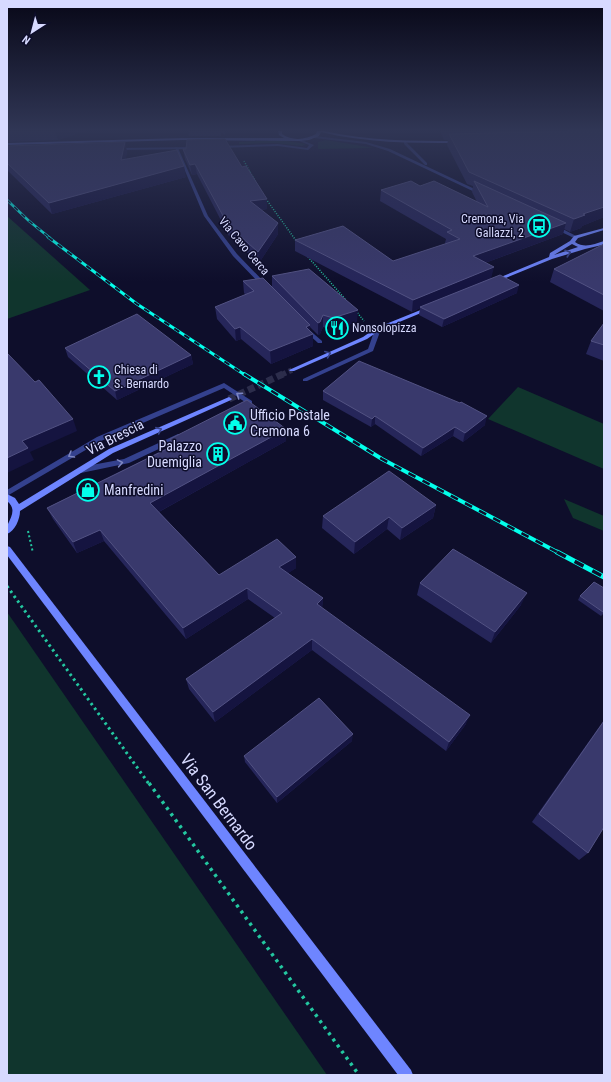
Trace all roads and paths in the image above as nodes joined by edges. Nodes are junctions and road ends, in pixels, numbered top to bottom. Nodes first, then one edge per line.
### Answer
1 (191, 181) edge
2 (256, 181) edge
3 (457, 181) edge
4 (259, 188) edge
5 (263, 195) edge
6 (490, 197) edge
7 (547, 224) edge
8 (604, 229) edge
9 (576, 237) junction
10 (572, 242) junction
11 (604, 242) edge
12 (299, 245) dead end
13 (585, 247) junction
14 (308, 257) edge
15 (550, 258) junction
16 (487, 284) edge
17 (267, 288) edge
18 (348, 303) edge
19 (436, 305) edge
20 (353, 308) edge
21 (304, 326) edge
22 (378, 329) junction
23 (320, 342) dead end
24 (292, 370) tunnel mouth
25 (305, 380) dead end
26 (229, 399) tunnel mouth
27 (236, 409) edge
28 (188, 432) edge
29 (81, 470) junction
30 (7, 493) edge
31 (7, 497) edge
32 (17, 509) junction
33 (27, 526) dead end
34 (7, 531) edge
35 (7, 549) edge
36 (19, 564) junction
37 (7, 586) edge
38 (359, 1075) edge
39 (406, 1075) edge

1 - 17 street, Via Cavo Cerca
2 - 4 path
3 - 6 street
5 - 12 path
7 - 9 street
8 - 9 street
9 - 10 street
10 - 13 street
10 - 15 street
11 - 13 street
15 -> 13 street
14 - 18 path
15 - 16 street
19 - 22 street
20 - 22 path
21 - 23 street
24 -> 22 street
22 - 25 street
29 -> 26 street, Via Brescia
27 -> 30 street
29 -> 28 street
29 - 32 street, Via Brescia
31 - 32 street
32 - 34 street
33 - 36 path
35 - 36 street, Via San Bernardo
36 - 39 street, Via San Bernardo
37 - 38 path

